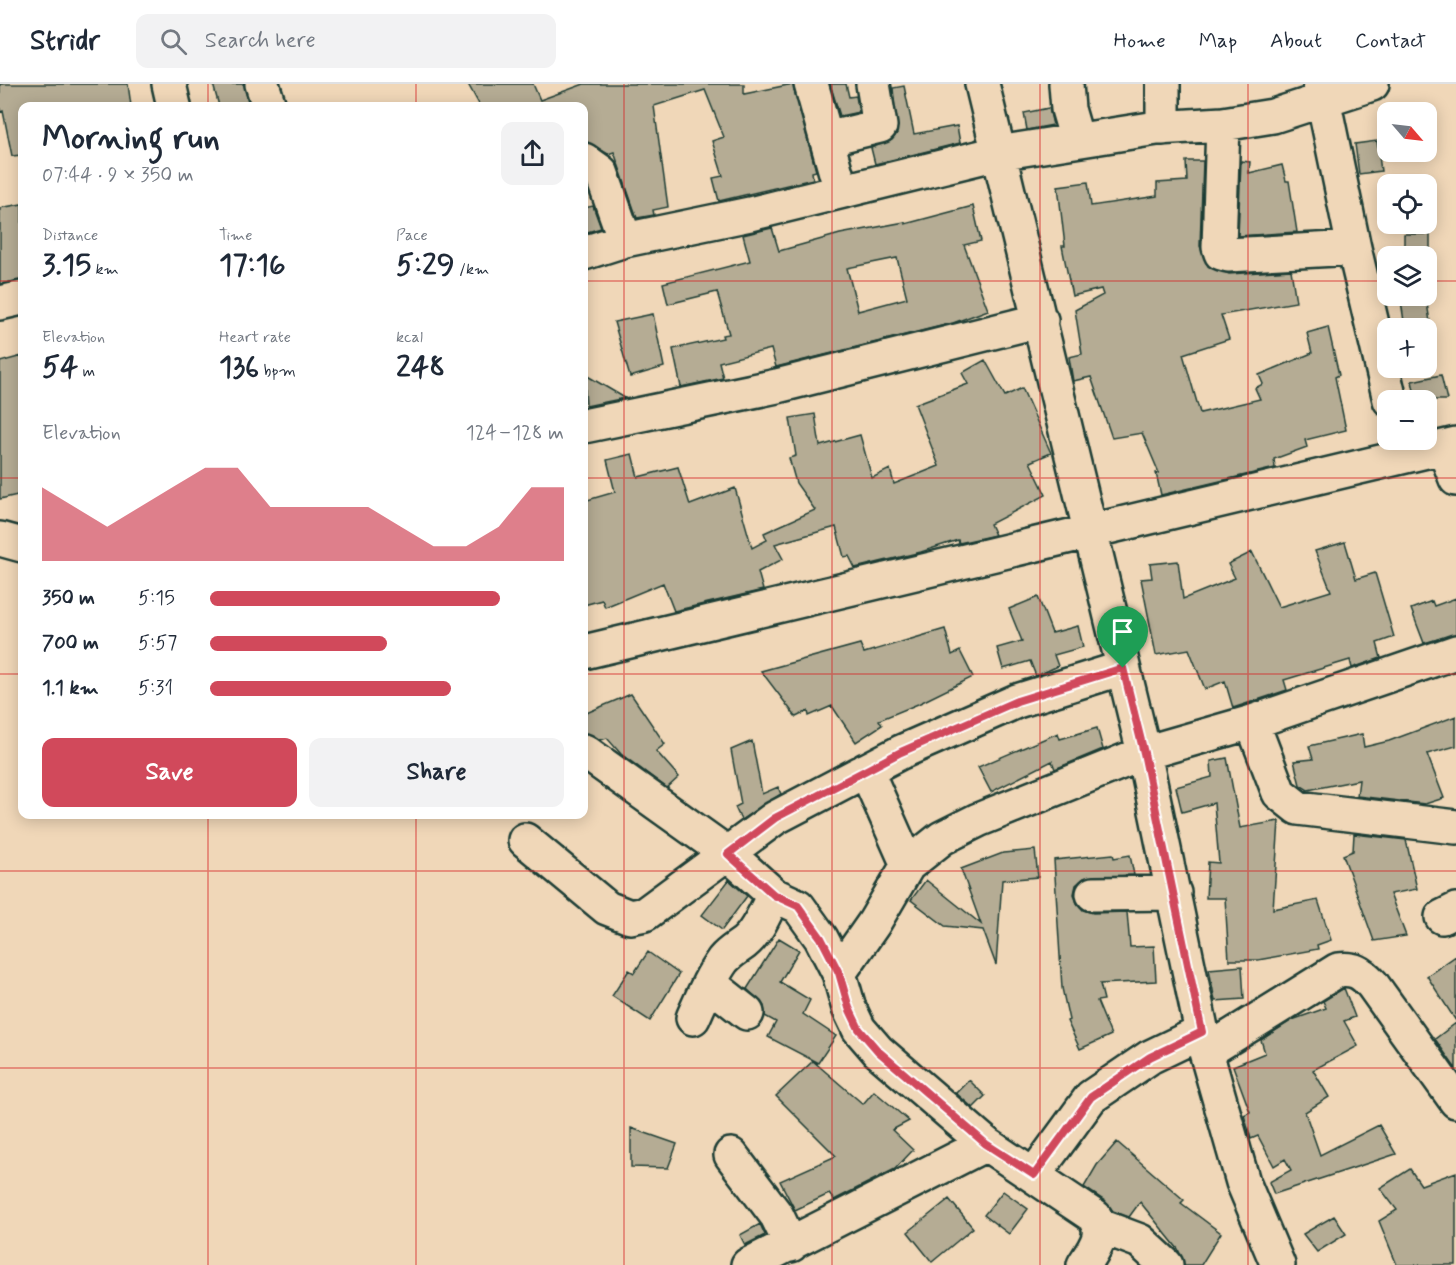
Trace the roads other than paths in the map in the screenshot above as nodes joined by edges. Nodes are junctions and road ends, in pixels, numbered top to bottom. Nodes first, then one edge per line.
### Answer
1 (169, 84) edge
2 (262, 84) edge
3 (811, 84) edge
4 (873, 84) edge
5 (982, 84) edge
6 (1066, 84) edge
7 (1163, 84) edge
8 (1372, 84) edge
9 (1322, 93) edge
10 (173, 102) edge
11 (268, 102) edge
12 (1223, 124) junction
13 (1163, 128) junction
14 (826, 139) junction
15 (1077, 140) junction
16 (998, 153) junction
17 (588, 163) edge
18 (841, 191) junction
19 (625, 240) junction
20 (1354, 248) junction
21 (588, 251) edge
22 (18, 299) edge
23 (0, 303) edge
24 (1041, 320) junction
25 (1388, 390) edge
26 (588, 425) edge
27 (1450, 446) edge
28 (1397, 450) edge
29 (1456, 479) edge
30 (1089, 532) junction
31 (0, 539) edge
32 (18, 544) edge
33 (588, 651) edge
34 (1456, 652) edge
35 (1123, 668) junction
36 (1252, 722) junction
37 (1144, 753) junction
38 (588, 754) edge
39 (866, 770) junction
40 (1456, 827) edge
41 (525, 840) dead end
42 (728, 854) junction
43 (908, 865) junction
44 (1174, 893) junction
45 (1093, 894) dead end
46 (774, 895) junction
47 (839, 973) junction
48 (709, 982) junction
49 (747, 1013) dead end
50 (693, 1018) dead end
51 (1204, 1042) junction
52 (1456, 1101) edge
53 (986, 1144) junction
54 (731, 1155) dead end
55 (1034, 1175) junction
56 (1100, 1226) junction
57 (791, 1245) junction
58 (748, 1265) edge
59 (1084, 1265) edge
60 (1166, 1265) edge
61 (1278, 1265) edge

1 - 10 street
2 - 11 street
3 - 14 street
4 - 14 street
5 - 16 street
6 - 15 street
7 - 13 street
8 - 9 street
9 - 12 street
9 - 20 street
12 - 13 street
12 - 20 street
13 - 15 street
14 - 18 street
15 - 16 street
16 - 18 street
16 - 24 street
17 - 19 street
18 - 19 street
19 - 21 street
20 - 25 street
22 - 23 street
24 - 26 street
24 - 30 street
27 - 29 street
28 - 30 street
30 - 33 street
30 - 35 street
31 - 32 street
34 - 36 street
35 - 37 street
35 - 39 street
36 - 37 street
36 - 40 street
37 - 43 street
37 - 44 street
38 - 42 street
39 - 42 street
39 - 43 street
41 - 42 street
42 - 46 street
43 - 47 street
44 - 45 street
44 - 51 street
46 - 47 street
46 - 48 street
47 - 53 street
48 - 49 street
48 - 50 street
51 - 52 street
51 - 55 street
51 - 61 street
53 - 55 street
53 - 57 street
54 - 57 street
55 - 56 street
56 - 59 street
56 - 60 street
57 - 58 street

